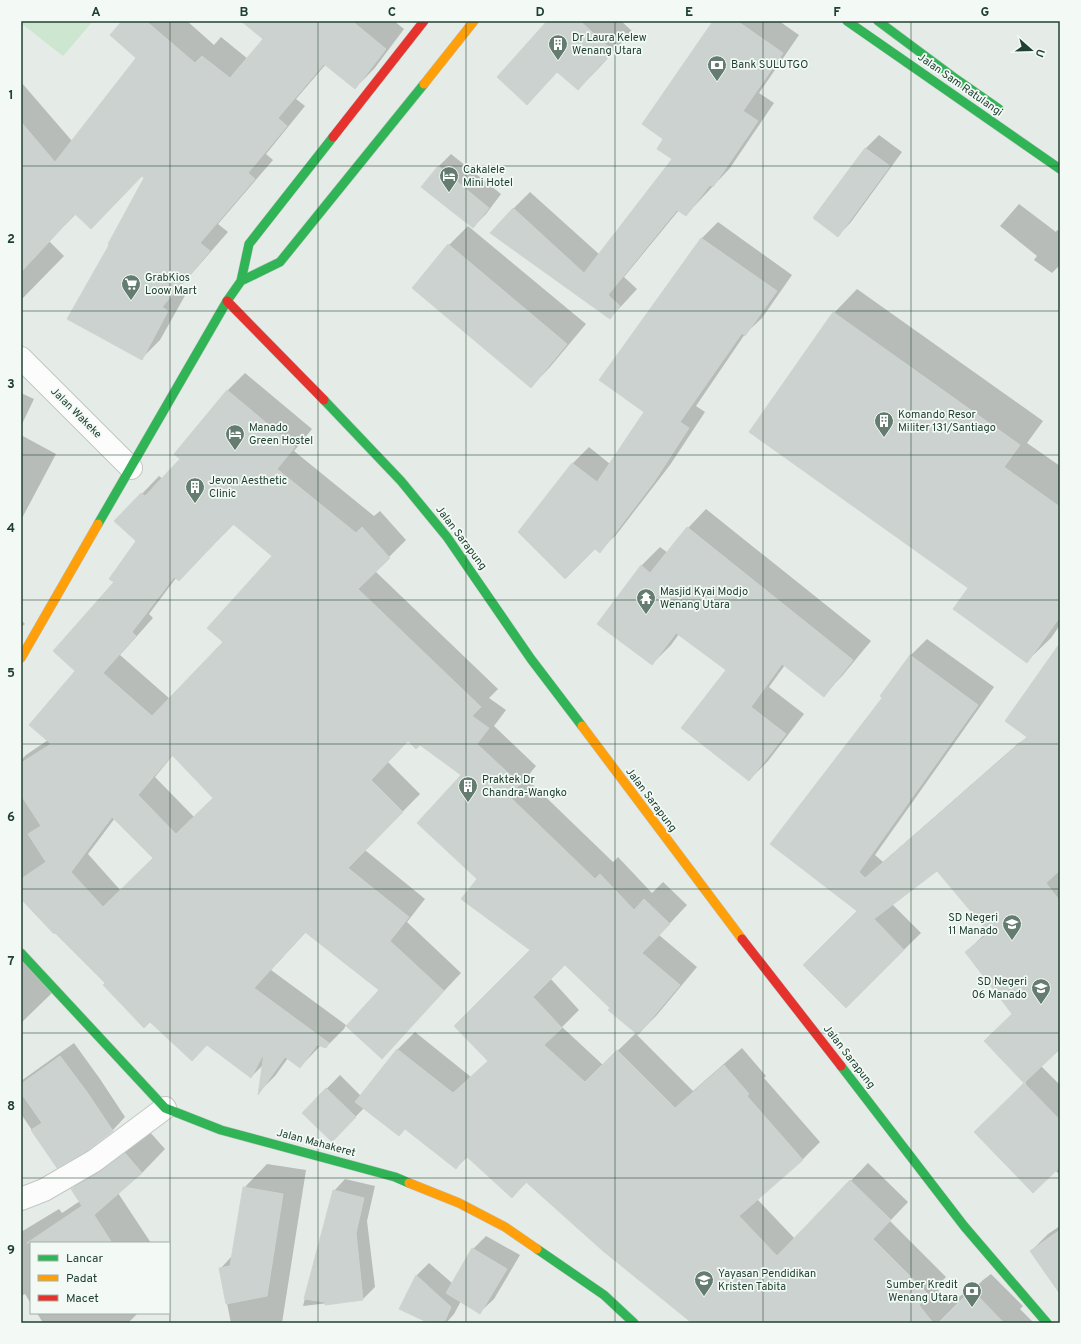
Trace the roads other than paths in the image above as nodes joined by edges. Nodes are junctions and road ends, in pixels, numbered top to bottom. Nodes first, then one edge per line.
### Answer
1 (424, 21) edge
2 (474, 21) edge
3 (847, 21) edge
4 (878, 21) edge
5 (1005, 114) dead end
6 (1060, 169) edge
7 (241, 281) junction
8 (227, 301) junction
9 (21, 358) edge
10 (131, 468) junction
11 (21, 658) edge
12 (21, 953) edge
13 (165, 1108) junction
14 (21, 1199) edge
15 (634, 1323) edge
16 (1047, 1323) edge

1 - 7 street
2 - 7 street
3 - 6 street, Jalan Sam Ratulangi
4 - 5 street, Jalan Sam Ratulangi
7 - 8 street
8 - 10 street
8 - 16 street, Jalan Sarapung
9 - 10 street, Jalan Wakeke
10 - 11 street
12 - 13 street, Jalan Mahakeret
13 - 14 street
13 - 15 street, Jalan Mahakeret

